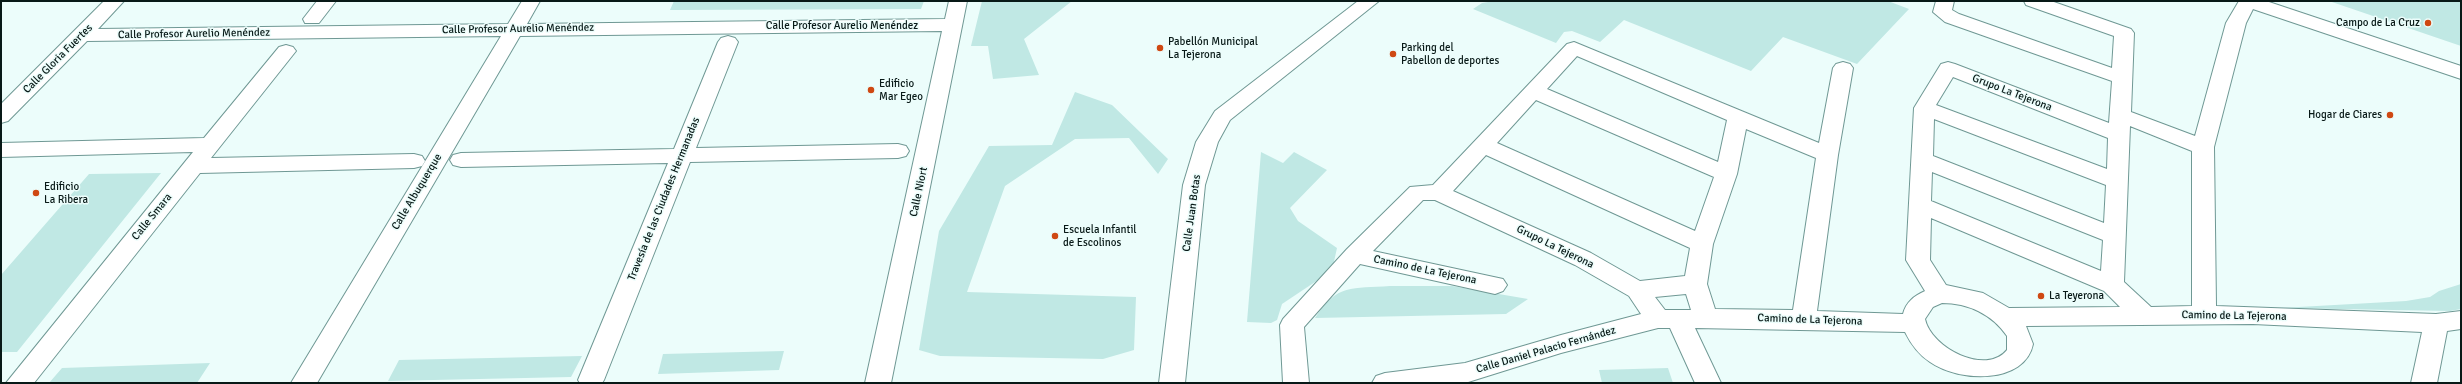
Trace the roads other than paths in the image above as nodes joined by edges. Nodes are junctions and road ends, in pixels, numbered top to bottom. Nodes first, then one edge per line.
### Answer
1 (115, 1) edge
2 (327, 1) edge
3 (531, 1) edge
4 (958, 1) edge
5 (1370, 1) edge
6 (1945, 1) edge
7 (2033, 1) edge
8 (2248, 1) edge
9 (312, 19) dead end
10 (954, 25) junction
11 (514, 30) junction
12 (82, 35) junction
13 (728, 42) dead end
14 (286, 51) dead end
15 (1843, 68) dead end
16 (2461, 73) edge
17 (2122, 78) junction
18 (1535, 92) junction
19 (1924, 108) junction
20 (1, 116) edge
21 (1738, 116) junction
22 (2120, 124) junction
23 (210, 145) junction
24 (1483, 145) junction
25 (2203, 147) junction
26 (1, 150) edge
27 (898, 151) dead end
28 (1827, 155) junction
29 (682, 156) junction
30 (461, 160) dead end
31 (1922, 160) junction
32 (414, 161) dead end
33 (194, 166) junction
34 (1726, 174) junction
35 (2117, 181) junction
36 (1438, 193) junction
37 (1921, 205) junction
38 (2114, 236) junction
39 (1702, 244) junction
40 (1355, 255) junction
41 (1695, 284) junction
42 (2112, 284) junction
43 (1495, 285) dead end
44 (1637, 290) junction
45 (1939, 294) junction
46 (2144, 315) junction
47 (2204, 315) junction
48 (2006, 317) junction
49 (1668, 319) junction
50 (1708, 320) junction
51 (1804, 320) junction
52 (2461, 320) edge
53 (1913, 323) junction
54 (2436, 323) junction
55 (1997, 377) edge
56 (590, 380) dead end
57 (18, 383) edge
58 (304, 383) edge
59 (878, 383) edge
60 (1172, 383) edge
61 (1296, 383) edge
62 (1385, 383) edge
63 (1708, 383) edge
64 (2424, 383) edge

1 - 12 street, Calle Gloria Fuertes
2 - 9 street
3 - 11 street, Calle Albuquerque
4 - 10 street, Calle Niort
5 - 60 street, Calle Juan Botas
6 - 17 street
7 - 17 street
8 - 16 street
8 - 25 street
10 - 11 street, Calle Profesor Aurelio Menéndez
10 - 59 street, Calle Niort
11 - 12 street, Calle Profesor Aurelio Menéndez
11 - 58 street, Calle Albuquerque
12 - 20 street, Calle Gloria Fuertes
13 - 29 street, Travesía de las Ciudades Hermanadas
14 - 23 street, Calle Smara
15 - 28 street
17 - 22 street
18 - 21 street
18 - 24 street
18 - 34 street
19 - 22 street, Grupo La Tejerona
19 - 31 street, Grupo La Tejerona
19 - 35 street
21 - 28 street
21 - 34 street
22 - 25 street, Grupo La Tejerona
22 - 35 street
23 - 26 street
23 - 33 street, Calle Smara
24 - 36 street
24 - 39 street
25 - 47 street
27 - 29 street
28 - 51 street
29 - 30 street
29 - 56 street, Travesía de las Ciudades Hermanadas
31 - 37 street, Grupo La Tejerona
31 - 38 street
32 - 33 street
33 - 57 street, Calle Smara
34 - 39 street
35 - 38 street
36 - 40 street, Grupo La Tejerona
36 - 44 street, Grupo La Tejerona
37 - 42 street
37 - 45 street, Grupo La Tejerona
38 - 42 street
39 - 41 street
40 - 43 street, Camino de La Tejerona
40 - 61 street, Grupo La Tejerona
41 - 44 street
41 - 50 street
42 - 46 street
44 - 49 street, Grupo La Tejerona
45 - 48 street
45 - 53 street
46 - 47 street, Camino de La Tejerona
46 - 48 street, Camino de La Tejerona
47 - 54 street, Camino de La Tejerona
48 - 55 street
49 - 50 street, Calle Daniel Palacio Fernández
49 - 62 street, Calle Daniel Palacio Fernández
49 - 63 street, Grupo La Tejerona
50 - 51 street, Camino de La Tejerona
51 - 53 street, Camino de La Tejerona
52 - 54 street, Camino de La Tejerona
53 - 55 street
54 - 64 street

